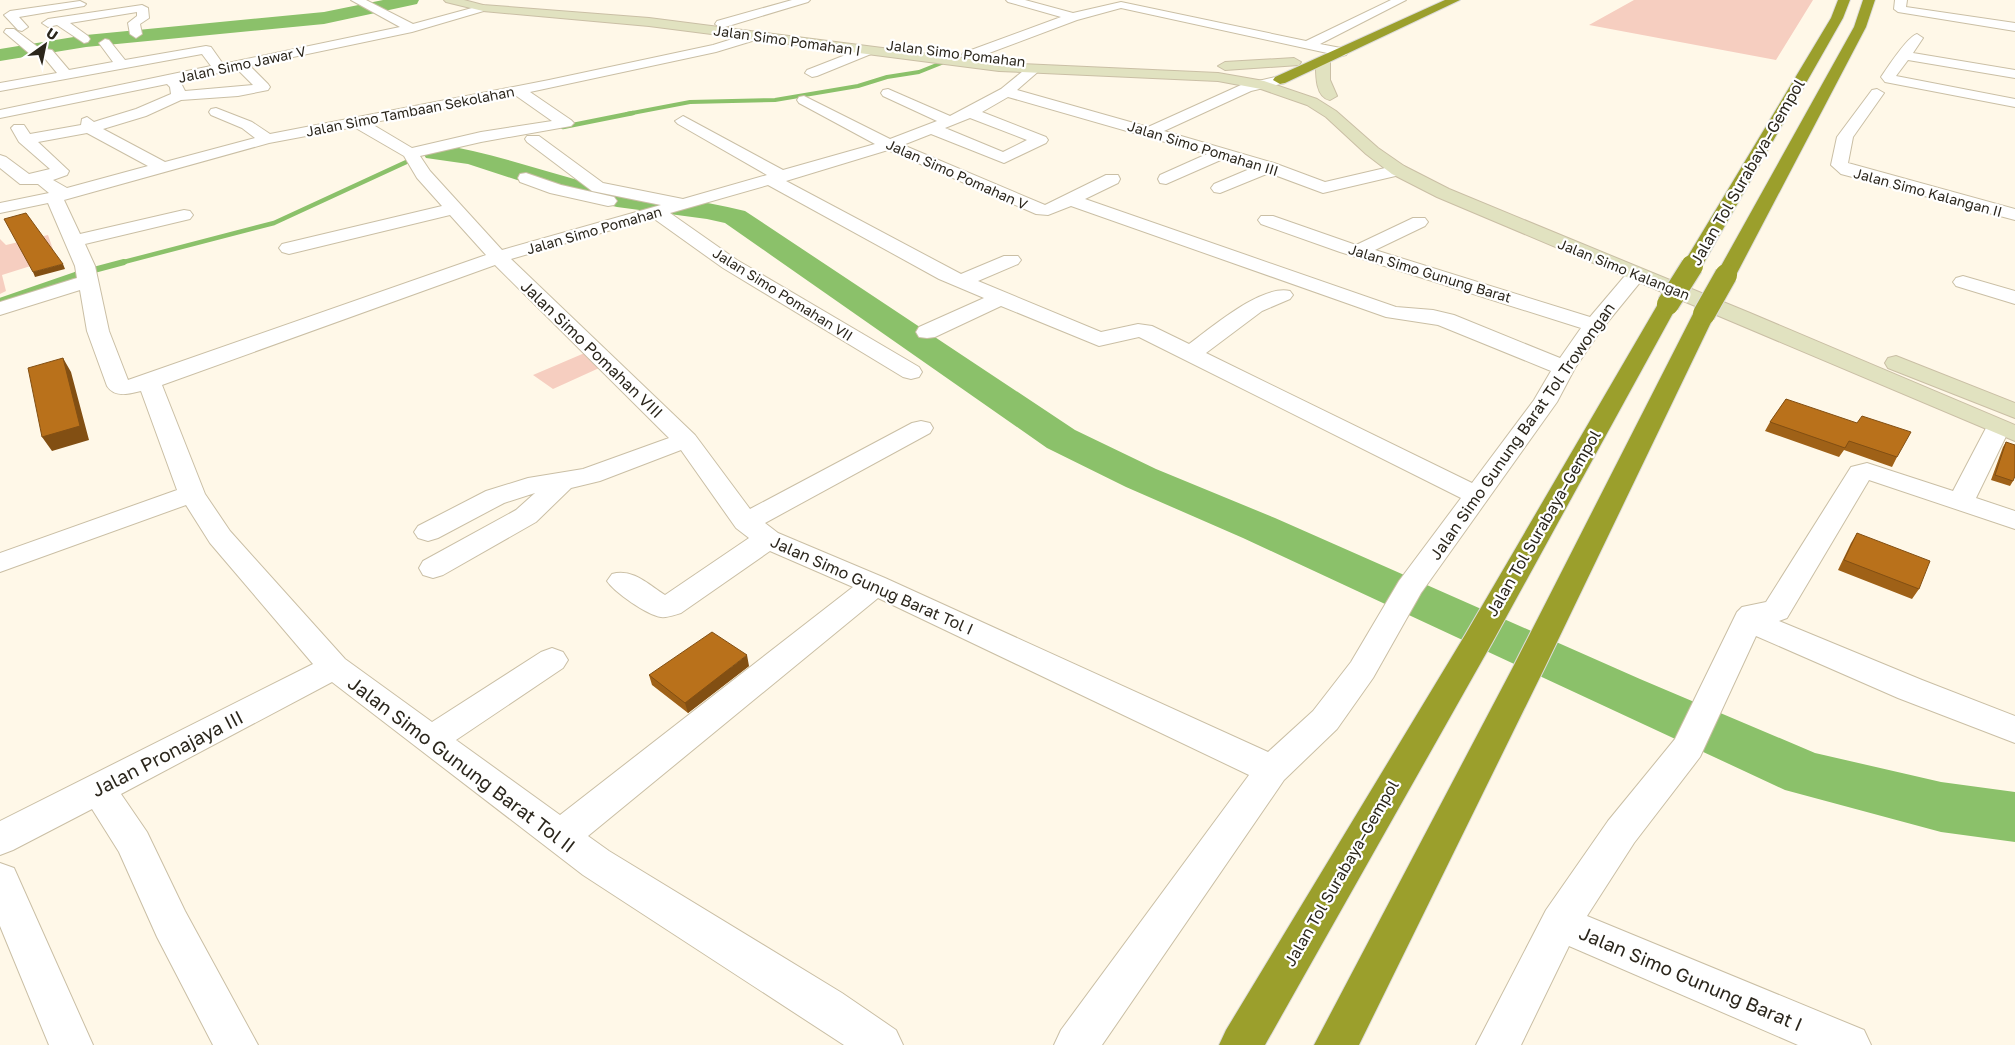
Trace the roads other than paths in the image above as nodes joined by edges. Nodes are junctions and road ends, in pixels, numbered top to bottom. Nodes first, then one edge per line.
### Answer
1 (357, 0) edge
2 (450, 0) edge
3 (804, 0) edge
4 (1012, 0) edge
5 (1400, 0) edge
6 (1430, 0) edge
7 (1454, 0) edge
8 (1844, 0) edge
9 (1869, 0) edge
10 (1901, 0) edge
11 (94, 2) dead end
12 (488, 2) edge
13 (621, 12) junction
14 (108, 13) junction
15 (601, 17) junction
16 (1073, 17) junction
17 (59, 21) junction
18 (722, 24) junction
19 (9, 25) edge
20 (2015, 27) edge
21 (412, 28) junction
22 (1919, 32) dead end
23 (758, 35) junction
24 (84, 40) dead end
25 (104, 43) dead end
26 (169, 44) dead end
27 (1308, 45) junction
28 (866, 51) junction
29 (1962, 52) dead end
30 (180, 54) junction
31 (1324, 55) junction
32 (1903, 55) junction
33 (968, 56) junction
34 (1990, 57) dead end
35 (1934, 60) junction
36 (1294, 62) junction
37 (240, 64) junction
38 (122, 65) junction
39 (1198, 67) junction
40 (219, 68) junction
41 (1979, 68) junction
42 (1031, 71) junction
43 (812, 73) dead end
44 (2015, 74) edge
45 (66, 75) junction
46 (170, 79) junction
47 (1260, 82) junction
48 (1, 85) edge
49 (119, 90) junction
50 (517, 90) junction
51 (1006, 92) junction
52 (1877, 93) dead end
53 (888, 94) dead end
54 (1959, 94) junction
55 (178, 96) junction
56 (1330, 96) junction
57 (804, 100) dead end
58 (66, 101) junction
59 (2015, 103) edge
60 (216, 112) dead end
61 (1354, 112) dead end
62 (5, 113) edge
63 (970, 113) junction
64 (139, 115) junction
65 (356, 121) junction
66 (683, 121) dead end
67 (950, 121) junction
68 (90, 128) junction
69 (931, 128) junction
70 (1149, 132) junction
71 (533, 138) dead end
72 (25, 139) junction
73 (267, 139) junction
74 (889, 145) junction
75 (1222, 153) junction
76 (412, 158) junction
77 (1004, 158) junction
78 (0, 160) edge
79 (1420, 162) dead end
80 (164, 168) junction
81 (1268, 168) junction
82 (1398, 170) junction
83 (956, 174) junction
84 (42, 178) junction
85 (526, 178) dead end
86 (777, 178) junction
87 (1112, 179) dead end
88 (1166, 179) dead end
89 (1220, 188) dead end
90 (59, 195) junction
91 (1071, 200) junction
92 (0, 208) edge
93 (455, 208) junction
94 (668, 209) junction
95 (184, 214) dead end
96 (2015, 215) edge
97 (1267, 220) dead end
98 (1419, 222) dead end
99 (74, 241) junction
100 (289, 248) dead end
101 (1358, 251) junction
102 (498, 257) junction
103 (1011, 260) dead end
104 (86, 272) junction
105 (1636, 274) junction
106 (961, 282) junction
107 (1963, 282) dead end
108 (0, 294) edge
109 (1283, 295) dead end
110 (1001, 298) junction
111 (2015, 298) edge
112 (0, 310) edge
113 (1594, 325) junction
114 (927, 332) dead end
115 (1191, 353) junction
116 (1564, 368) junction
117 (911, 372) dead end
118 (149, 382) junction
119 (2015, 411) edge
120 (921, 428) dead end
121 (2006, 431) edge
122 (686, 440) junction
123 (562, 482) junction
124 (192, 494) junction
125 (1478, 496) junction
126 (1961, 502) junction
127 (2015, 520) edge
128 (757, 531) junction
129 (428, 532) dead end
130 (0, 564) edge
131 (433, 568) dead end
132 (622, 581) dead end
133 (875, 585) junction
134 (1748, 620) junction
135 (552, 660) dead end
136 (334, 667) junction
137 (2015, 730) edge
138 (430, 740) junction
139 (1272, 770) junction
140 (98, 789) junction
141 (561, 836) junction
142 (0, 839) edge
143 (0, 880) edge
144 (1560, 923) junction
145 (71, 1045) edge
146 (236, 1045) edge
147 (881, 1045) edge
148 (1076, 1045) edge
149 (1241, 1045) edge
150 (1336, 1045) edge
151 (1498, 1045) edge
152 (1849, 1045) edge

1 - 21 street
2 - 12 main road
3 - 18 street
4 - 16 street
5 - 27 street
6 - 31 highway
7 - 31 highway
8 - 149 highway, Jalan Tol Surabaya–Gempol, bridge
9 - 150 highway, Jalan Tol Surabaya–Gempol, bridge
10 - 20 street
11 - 19 street
12 - 13 main road, Jalan Simo Pomahan
12 - 15 main road, Jalan Simo Pomahan I
12 - 21 street, Jalan Simo Jawar V
13 - 15 main road
13 - 18 main road, Jalan Simo Pomahan
14 - 14 street
14 - 17 street
15 - 23 main road, Jalan Simo Pomahan I
16 - 27 street
16 - 33 street
17 - 19 street
17 - 24 street
18 - 33 main road, Jalan Simo Pomahan
19 - 45 street
21 - 37 street, Jalan Simo Jawar V
22 - 32 street
23 - 28 main road, Jalan Simo Pomahan I
23 - 50 street, Jalan Simo Tambaan Sekolahan
25 - 38 street
26 - 30 street
27 - 31 street
28 - 42 main road, Jalan Simo Pomahan I
28 - 43 street
29 - 35 street
30 - 38 street
30 - 40 street
31 - 36 highway
31 - 47 highway
31 - 56 main road
32 - 35 street
32 - 54 street
33 - 39 main road, Jalan Simo Pomahan
34 - 41 street
35 - 41 street
36 - 39 main road
36 - 47 highway
37 - 40 street, Jalan Simo Jawar V
37 - 55 street
38 - 45 street
39 - 47 main road, Jalan Simo Pomahan
40 - 46 street, Jalan Simo Jawar V
41 - 44 street
41 - 54 street
42 - 47 main road, Jalan Simo Pomahan I
42 - 51 street, Jalan Simo Pomahan
45 - 48 street
46 - 49 street, Jalan Simo Jawar V
46 - 55 street
47 - 56 main road
47 - 70 street
47 - 82 main road, Jalan Simo Kalangan
48 - 62 street
49 - 58 street, Jalan Simo Jawar V
49 - 64 street
50 - 65 street, Jalan Simo Tambaan Sekolahan
50 - 76 street
51 - 63 street, Jalan Simo Pomahan
51 - 70 street, Jalan Simo Pomahan III
52 - 96 street, Jalan Simo Kalangan II
53 - 67 street
54 - 59 street
55 - 64 street
56 - 61 main road
57 - 74 street, Jalan Simo Pomahan V
58 - 62 street, Jalan Simo Jawar V
58 - 68 street
60 - 73 street
62 - 72 street
63 - 67 street, Jalan Simo Pomahan
63 - 77 street
64 - 68 street
65 - 73 street, Jalan Simo Tambaan Sekolahan
65 - 76 street, Jalan Simo Pomahan VIII
66 - 86 street
67 - 69 street, Jalan Simo Pomahan
68 - 72 street
68 - 80 street
69 - 74 street, Jalan Simo Pomahan
69 - 77 street
70 - 75 street, Jalan Simo Pomahan III
71 - 94 street
72 - 84 street
73 - 80 street, Jalan Simo Tambaan Sekolahan
74 - 83 street, Jalan Simo Pomahan V
74 - 86 street, Jalan Simo Pomahan
75 - 81 street, Jalan Simo Pomahan III
75 - 88 street
76 - 93 street, Jalan Simo Pomahan VIII
77 - 83 street
78 - 84 street
79 - 119 main road, Jalan Simo Kalangan
80 - 90 street, Jalan Simo Tambaan Sekolahan
81 - 82 street, Jalan Simo Pomahan III
81 - 89 street
82 - 105 main road, Jalan Simo Kalangan
83 - 91 street, Jalan Simo Pomahan V
84 - 90 street
85 - 94 street
86 - 94 street, Jalan Simo Pomahan
86 - 106 street
87 - 91 street, Jalan Simo Pomahan V
90 - 92 street, Jalan Simo Tambaan Sekolahan
90 - 99 street
91 - 116 street
93 - 100 street
93 - 102 street, Jalan Simo Pomahan VIII
94 - 102 street, Jalan Simo Pomahan
94 - 117 street, Jalan Simo Pomahan VII
95 - 99 street
97 - 101 street, Jalan Simo Gunung Barat
98 - 101 street
99 - 104 street
101 - 113 street, Jalan Simo Gunung Barat
102 - 118 street, Jalan Simo Pomahan
102 - 122 street, Jalan Simo Pomahan VIII
103 - 106 street
104 - 108 street
104 - 112 street
104 - 118 street, Jalan Simo Pomahan
105 - 113 street, Jalan Simo Gunung Barat Tol Trowongan
105 - 121 main road, Jalan Simo Kalangan
106 - 110 street
107 - 111 street
109 - 115 street
110 - 114 street
110 - 115 street
113 - 116 street, Jalan Simo Gunung Barat Tol Trowongan
115 - 125 street
116 - 125 street, Jalan Simo Gunung Barat Tol Trowongan
118 - 124 street, Jalan Simo Gunung Barat Tol II
120 - 128 street
121 - 126 street
122 - 123 street
122 - 128 street
123 - 129 street
123 - 131 street
124 - 130 street
124 - 136 street, Jalan Simo Gunung Barat Tol II
125 - 139 street, Jalan Simo Gunung Barat Tol Trowongan
126 - 127 street
126 - 134 street
128 - 132 street
128 - 133 street, Jalan Simo Gunug Barat Tol I
133 - 139 street, Jalan Simo Gunug Barat Tol I
133 - 141 street
134 - 137 street
134 - 144 street
135 - 138 street
136 - 138 street, Jalan Simo Gunung Barat Tol II
136 - 140 street, Jalan Pronajaya III
138 - 141 street, Jalan Simo Gunung Barat Tol II
139 - 148 street, Jalan Simo Gunung Barat Tol Trowongan
140 - 142 street, Jalan Pronajaya III
140 - 146 street
141 - 147 street, Jalan Simo Gunung Barat Tol II
143 - 145 street
144 - 151 street
144 - 152 street, Jalan Simo Gunung Barat I

